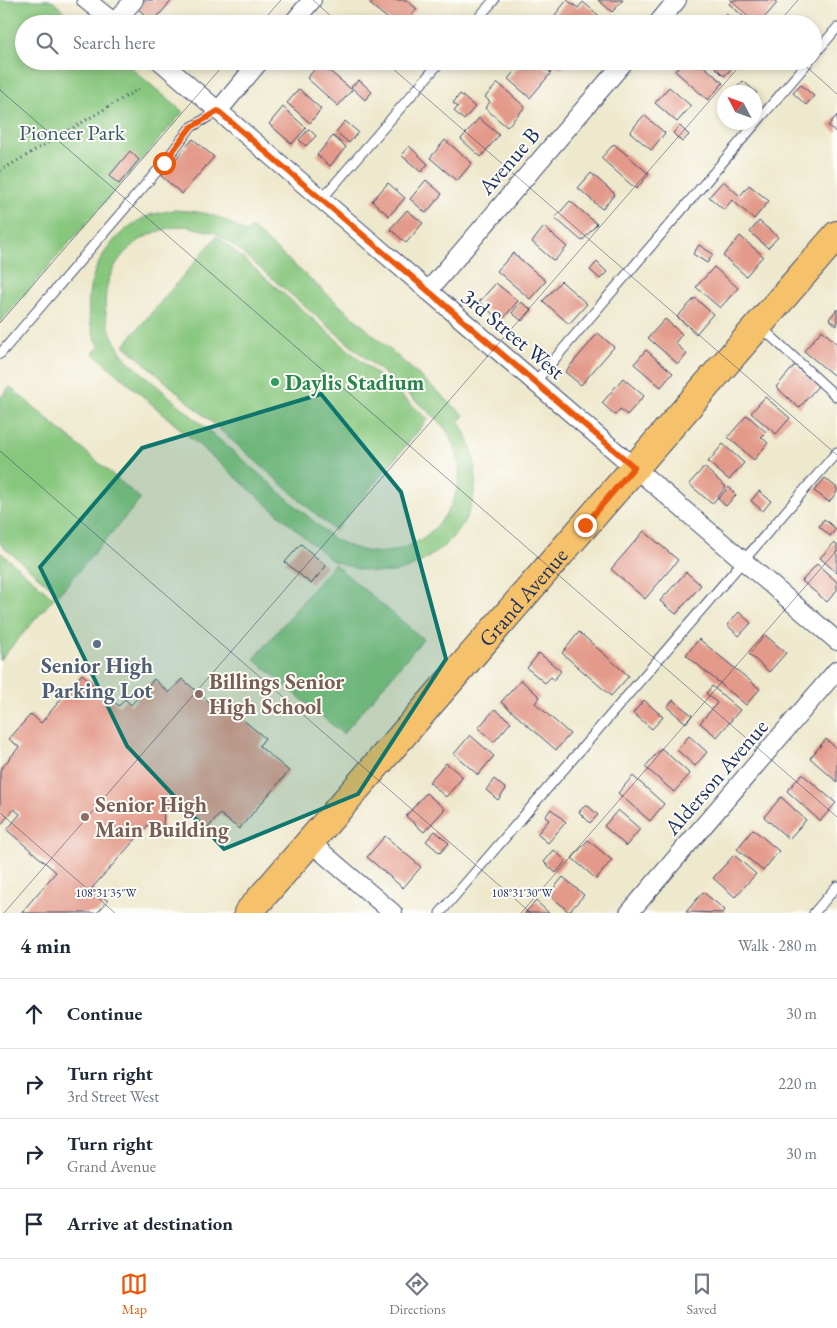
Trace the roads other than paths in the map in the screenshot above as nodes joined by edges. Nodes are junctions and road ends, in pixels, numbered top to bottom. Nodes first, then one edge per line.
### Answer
1 (86, 0) edge
2 (134, 0) edge
3 (312, 0) edge
4 (494, 0) edge
5 (678, 0) edge
6 (105, 15) edge
7 (122, 15) edge
8 (300, 15) edge
9 (481, 15) edge
10 (665, 15) edge
11 (837, 28) edge
12 (822, 46) edge
13 (170, 70) edge
14 (252, 70) edge
15 (433, 70) edge
16 (617, 70) edge
17 (801, 70) edge
18 (218, 111) junction
19 (321, 200) junction
20 (837, 235) edge
21 (428, 291) junction
22 (759, 325) junction
23 (0, 354) edge
24 (535, 382) junction
25 (837, 398) edge
26 (837, 452) edge
27 (634, 467) junction
28 (743, 560) junction
29 (837, 641) edge
30 (837, 670) edge
31 (310, 842) junction
32 (837, 886) edge
33 (248, 913) edge
34 (393, 913) edge
35 (440, 913) edge
36 (629, 913) edge
37 (814, 913) edge

1 - 6 street
2 - 7 street
3 - 8 street
4 - 9 lane
5 - 10 street
11 - 12 lane
13 - 18 street, 3rd Street West
14 - 18 street
15 - 19 lane
16 - 21 street, Avenue B
17 - 24 lane
18 - 19 street, 3rd Street West
18 - 23 lane
19 - 21 street, 3rd Street West
20 - 22 main road, Grand Avenue
21 - 24 street, 3rd Street West
22 - 25 lane
22 - 27 main road, Grand Avenue
24 - 27 street, 3rd Street West
26 - 28 lane
27 - 28 street, 3rd Street West
27 - 31 main road, Grand Avenue
28 - 29 street, 3rd Street West
28 - 35 lane
30 - 36 street, Alderson Avenue
31 - 33 main road, Grand Avenue
31 - 34 street
32 - 37 lane

